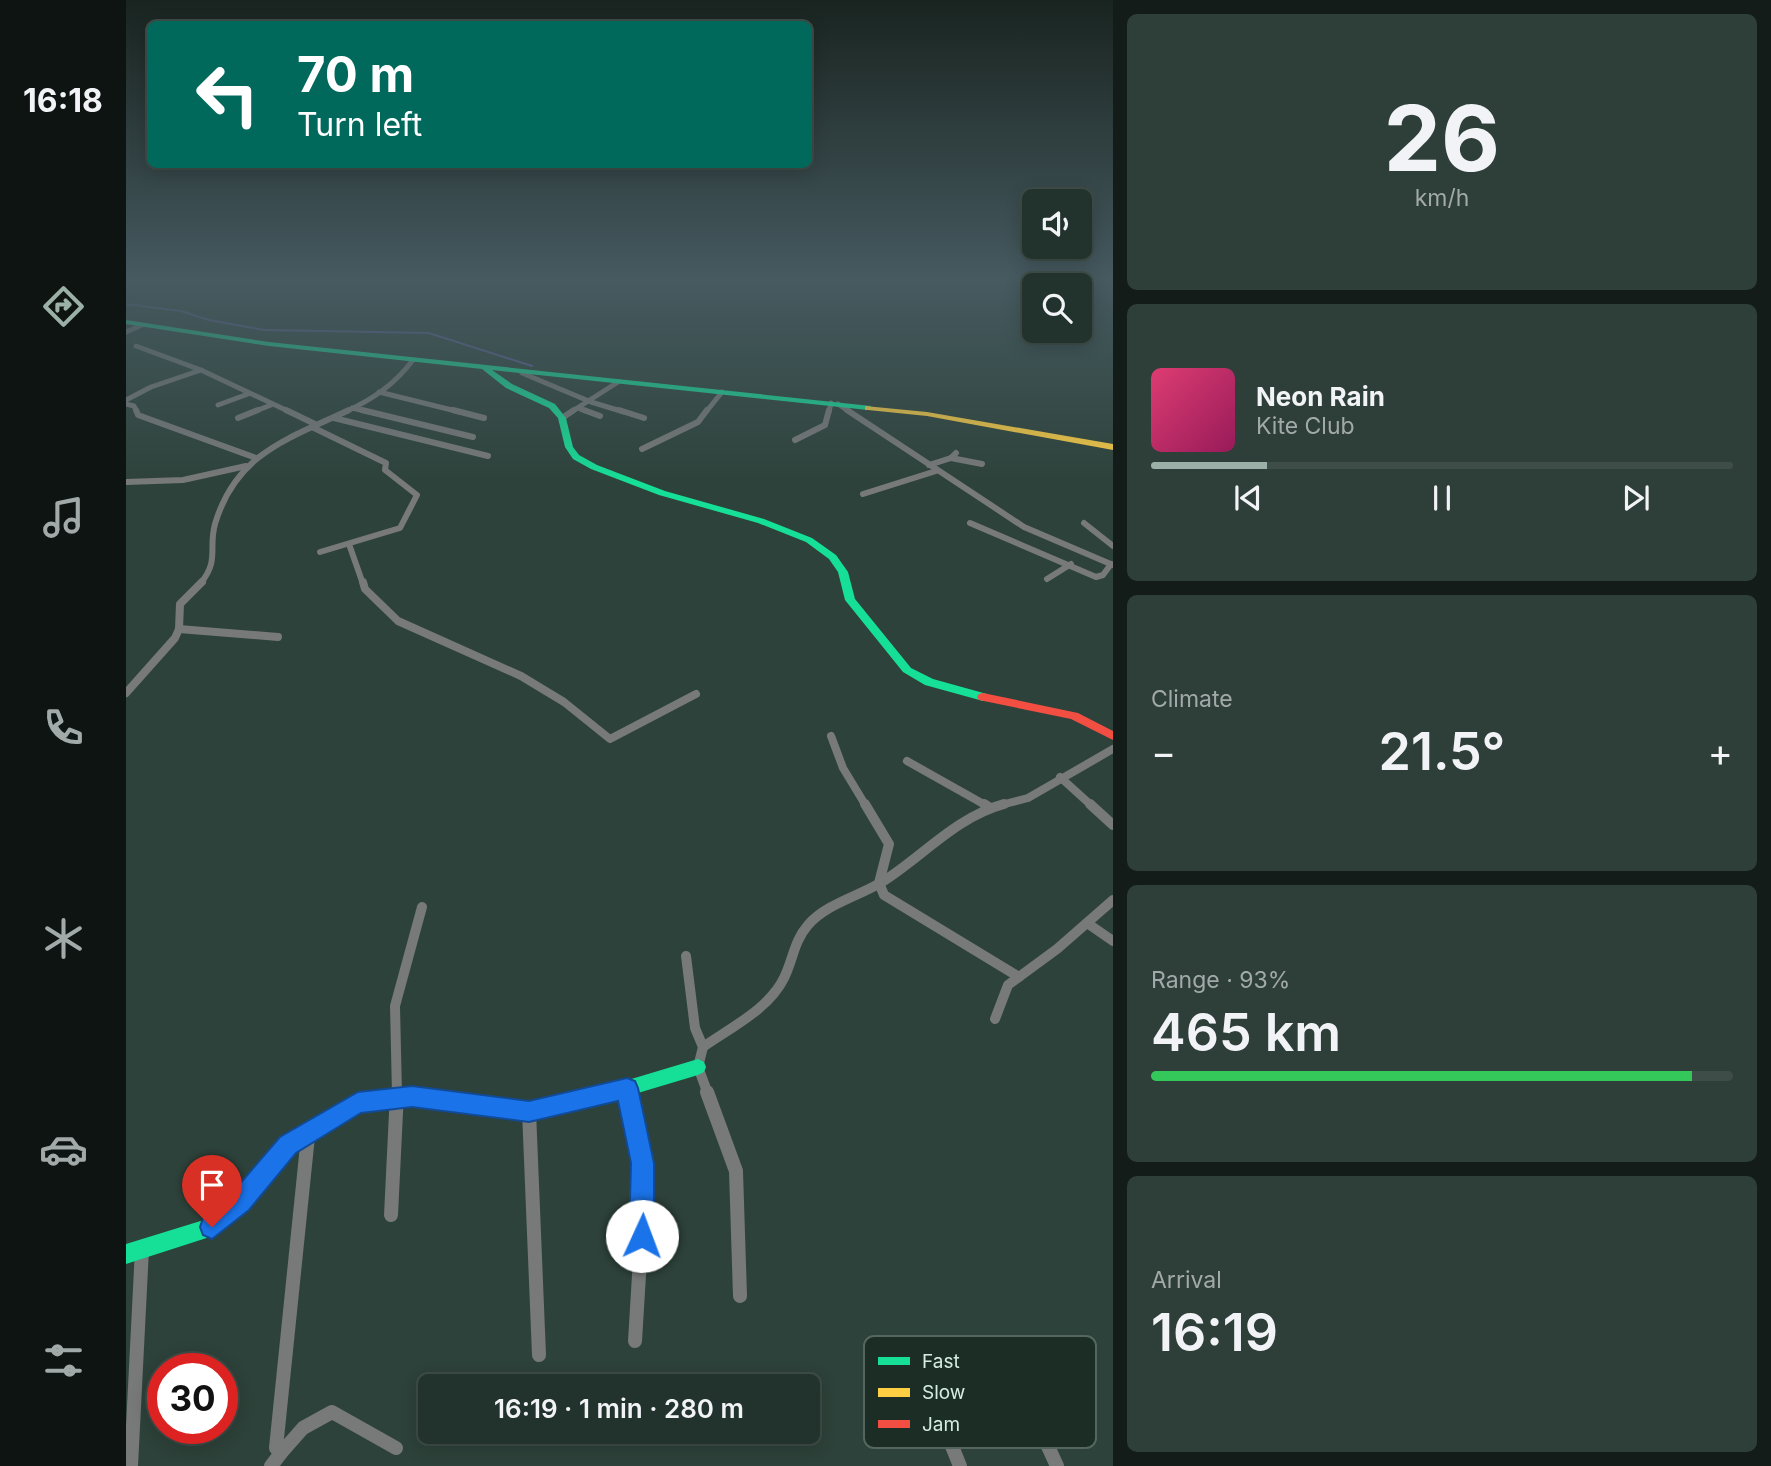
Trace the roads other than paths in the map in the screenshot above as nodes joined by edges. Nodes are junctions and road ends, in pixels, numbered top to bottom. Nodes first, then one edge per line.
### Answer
1 (140, 347) edge
2 (300, 347) edge
3 (413, 360) junction
4 (485, 369) junction
5 (201, 370) junction
6 (522, 373) junction
7 (618, 382) junction
8 (722, 391) junction
9 (379, 392) junction
10 (248, 394) junction
11 (126, 402) edge
12 (591, 402) junction
13 (834, 403) junction
14 (218, 405) dead end
15 (271, 405) junction
16 (352, 408) junction
17 (579, 409) junction
18 (600, 416) dead end
19 (238, 418) dead end
20 (334, 418) junction
21 (484, 418) dead end
22 (562, 418) junction
23 (644, 418) dead end
24 (315, 426) junction
25 (473, 437) dead end
26 (795, 440) dead end
27 (1113, 447) edge
28 (642, 449) dead end
29 (488, 456) dead end
30 (256, 458) junction
31 (982, 464) dead end
32 (929, 465) junction
33 (246, 466) junction
34 (936, 471) junction
35 (126, 482) edge
36 (863, 494) dead end
37 (970, 523) dead end
38 (1084, 523) dead end
39 (349, 544) junction
40 (1113, 546) edge
41 (320, 552) dead end
42 (1072, 564) junction
43 (1112, 565) edge
44 (1047, 579) dead end
45 (179, 629) junction
46 (278, 637) dead end
47 (126, 693) edge
48 (696, 694) dead end
49 (831, 736) dead end
50 (1113, 736) edge
51 (1113, 749) edge
52 (907, 761) dead end
53 (1060, 777) junction
54 (990, 808) junction
55 (1113, 825) edge
56 (879, 883) junction
57 (1113, 900) edge
58 (422, 907) dead end
59 (1087, 923) junction
60 (1113, 941) edge
61 (685, 956) dead end
62 (1019, 977) junction
63 (995, 1019) dead end
64 (703, 1047) junction
65 (698, 1067) junction
66 (627, 1088) junction
67 (397, 1099) junction
68 (529, 1111) junction
69 (308, 1136) junction
70 (391, 1215) dead end
71 (142, 1249) junction
72 (126, 1254) edge
73 (740, 1296) dead end
74 (635, 1341) dead end
75 (539, 1354) dead end
76 (397, 1448) dead end
77 (953, 1448) edge
78 (1049, 1448) edge
79 (276, 1460) edge
80 (131, 1466) edge
81 (960, 1466) edge
82 (1057, 1466) edge

1 - 5 street
2 - 3 main road
3 - 4 main road
3 - 9 street
4 - 6 main road
4 - 22 main road
5 - 10 street
5 - 11 street
6 - 7 main road
6 - 12 street
7 - 8 main road
7 - 12 street
8 - 13 main road
8 - 28 street
9 - 16 street
9 - 21 street
10 - 14 street
10 - 15 street
11 - 30 street
12 - 17 street
12 - 23 street
13 - 26 street
13 - 27 main road
13 - 32 street
15 - 19 street
15 - 24 street
16 - 20 street
16 - 25 street
17 - 18 street
17 - 22 street
20 - 24 street
20 - 29 street
22 - 50 main road
24 - 30 street
24 - 39 street
30 - 33 street
31 - 32 street
32 - 34 street
33 - 35 street
33 - 45 street
34 - 36 street
34 - 43 street
37 - 42 street
38 - 40 street
39 - 41 street
39 - 48 street
42 - 43 street
42 - 44 street
45 - 46 street
45 - 47 street
49 - 56 street
51 - 53 street
52 - 54 street
53 - 54 street
53 - 55 street
54 - 56 street
56 - 62 street
56 - 64 street
57 - 59 street
58 - 67 street
59 - 60 street
59 - 62 street
61 - 64 street
62 - 63 street
64 - 65 street
65 - 66 main road
65 - 73 street
66 - 68 main road
66 - 74 street
67 - 68 main road
67 - 69 main road
67 - 70 street
68 - 75 street
69 - 71 main road
69 - 79 street
71 - 72 main road
71 - 80 street
76 - 79 street
77 - 81 street
78 - 82 street

